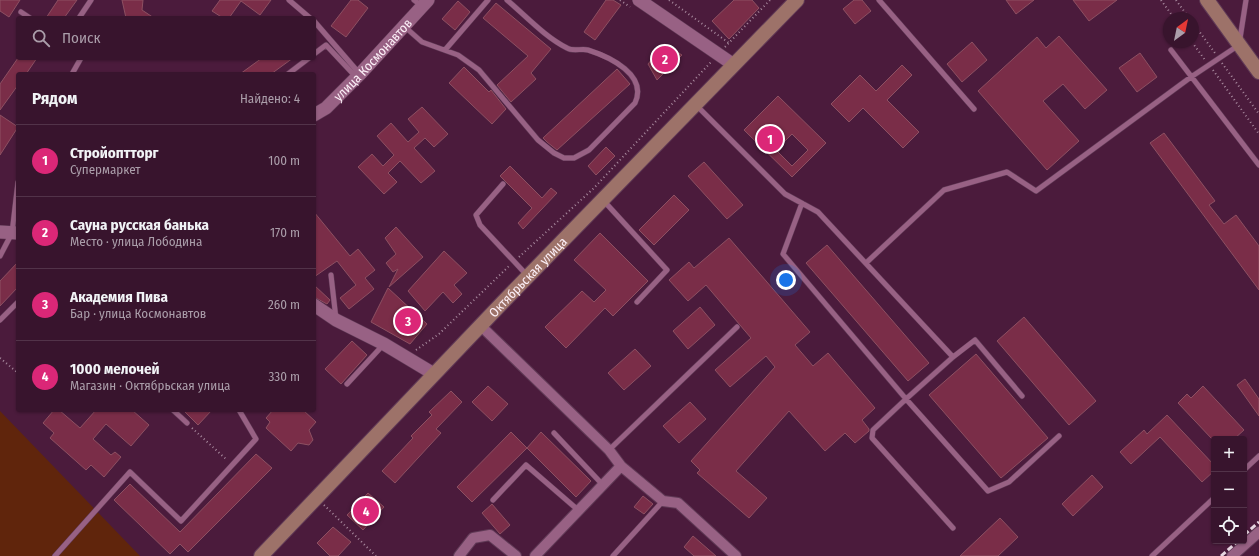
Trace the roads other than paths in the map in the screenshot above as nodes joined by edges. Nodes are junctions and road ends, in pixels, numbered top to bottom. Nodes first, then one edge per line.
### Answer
1 (91, 0) edge
2 (289, 0) edge
3 (488, 0) edge
4 (507, 0) edge
5 (639, 0) edge
6 (785, 0) edge
7 (797, 0) edge
8 (879, 0) edge
9 (1207, 0) edge
10 (1246, 0) edge
11 (422, 2) edge
12 (21, 12) dead end
13 (27, 16) edge
14 (80, 16) edge
15 (308, 16) edge
16 (316, 24) edge
17 (404, 27) junction
18 (1239, 45) junction
19 (446, 50) junction
20 (1170, 50) dead end
21 (316, 52) edge
22 (80, 60) edge
23 (306, 60) edge
24 (726, 60) junction
25 (73, 72) edge
26 (291, 72) edge
27 (1259, 72) edge
28 (358, 76) junction
29 (1191, 77) junction
30 (695, 104) junction
31 (974, 109) dead end
32 (316, 115) edge
33 (1259, 165) edge
34 (503, 184) dead end
35 (16, 194) edge
36 (603, 200) junction
37 (802, 203) junction
38 (10, 232) edge
39 (0, 256) edge
40 (866, 263) junction
41 (519, 266) junction
42 (331, 275) dead end
43 (636, 302) dead end
44 (16, 304) edge
45 (316, 306) edge
46 (0, 320) edge
47 (336, 320) junction
48 (481, 326) junction
49 (737, 327) dead end
50 (384, 344) junction
51 (953, 357) junction
52 (431, 372) junction
53 (347, 384) dead end
54 (1022, 396) dead end
55 (906, 399) junction
56 (175, 412) edge
57 (240, 412) edge
58 (187, 423) road end
59 (554, 433) dead end
60 (1059, 436) dead end
61 (609, 450) junction
62 (1259, 456) edge
63 (621, 466) junction
64 (1247, 467) edge
65 (602, 484) junction
66 (493, 500) dead end
67 (663, 501) junction
68 (1211, 501) edge
69 (578, 510) junction
70 (953, 528) dead end
71 (1259, 532) edge
72 (55, 556) edge
73 (252, 556) edge
74 (261, 556) edge
75 (458, 556) edge
76 (516, 556) edge
77 (535, 556) edge
78 (613, 556) edge
79 (736, 556) edge
80 (1152, 556) edge
81 (1232, 556) edge

1 - 14 lane
2 - 15 lane
3 - 19 lane
4 - 19 lane
5 - 24 street
6 - 24 main road, Октябрьская улица
7 - 24 main road, Октябрьская улица
8 - 31 lane
9 - 18 main road
10 - 18 lane
11 - 17 street, улица Космонавтов
12 - 13 lane
16 - 28 lane
17 - 19 lane
17 - 28 street, улица Космонавтов
18 - 27 main road
18 - 29 lane
20 - 29 lane
21 - 28 lane
22 - 25 lane
23 - 26 lane
24 - 30 main road, Октябрьская улица
24 - 41 main road, Октябрьская улица
28 - 32 street, улица Космонавтов
29 - 33 lane
29 - 40 lane
30 - 36 main road, Октябрьская улица
30 - 37 lane
34 - 41 lane
35 - 38 lane
36 - 43 lane
36 - 48 main road, Октябрьская улица
37 - 40 lane
37 - 55 lane
38 - 39 lane
40 - 51 lane
41 - 52 main road, Октябрьская улица
42 - 47 lane
44 - 46 lane
45 - 47 street
47 - 50 street
48 - 52 main road, Октябрьская улица
48 - 61 street
49 - 61 lane
50 - 52 street
50 - 53 lane
51 - 54 lane
51 - 55 lane
52 - 73 main road, Октябрьская улица
52 - 74 main road, Октябрьская улица
55 - 60 lane
55 - 70 lane
56 - 58 lane
57 - 72 lane
59 - 65 lane
61 - 63 street
62 - 64 lane
63 - 65 street
63 - 67 street
65 - 69 street
66 - 69 lane
67 - 78 lane
67 - 79 street
68 - 80 lane
69 - 77 street
71 - 81 street
75 - 76 street

